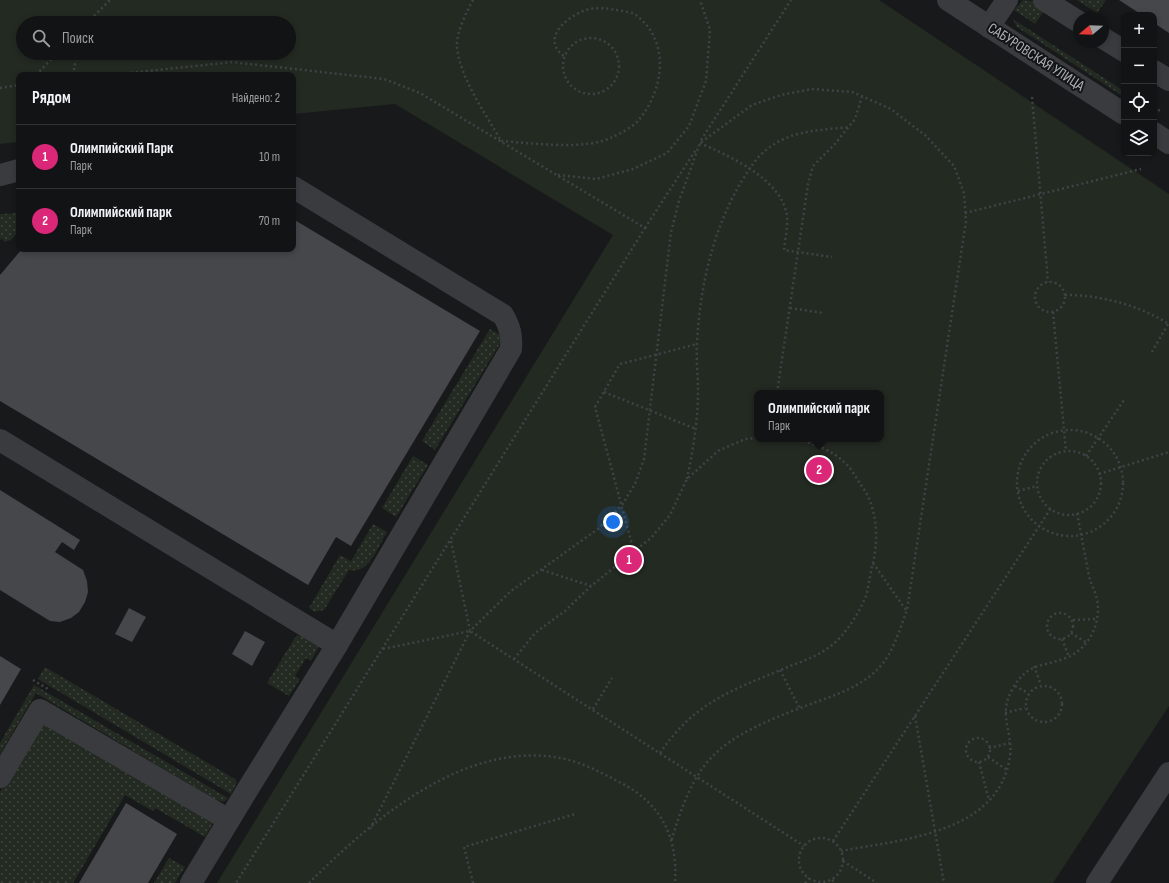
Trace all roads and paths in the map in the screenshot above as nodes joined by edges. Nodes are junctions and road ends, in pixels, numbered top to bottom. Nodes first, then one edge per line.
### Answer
1 (110, 0) edge
2 (473, 0) edge
3 (700, 0) edge
4 (792, 0) edge
5 (948, 0) edge
6 (1008, 0) edge
7 (1044, 0) edge
8 (94, 16) edge
9 (1073, 18) edge
10 (989, 27) junction
11 (1109, 42) edge
12 (1121, 49) edge
13 (565, 57) junction
14 (51, 60) edge
15 (76, 60) edge
16 (39, 72) edge
17 (74, 72) edge
18 (139, 72) edge
19 (1157, 73) edge
20 (1169, 80) edge
21 (16, 85) edge
22 (0, 88) edge
23 (862, 97) junction
24 (1032, 97) dead end
25 (1121, 112) edge
26 (849, 127) junction
27 (1157, 135) edge
28 (501, 141) junction
29 (700, 143) junction
30 (1169, 143) edge
31 (1141, 169) dead end
32 (749, 170) junction
33 (16, 171) edge
34 (0, 175) edge
35 (557, 175) junction
36 (296, 189) edge
37 (1040, 194) junction
38 (965, 213) junction
39 (645, 228) junction
40 (798, 252) junction
41 (832, 257) dead end
42 (1048, 282) junction
43 (1065, 295) junction
44 (790, 308) junction
45 (1053, 312) junction
46 (824, 313) dead end
47 (1169, 324) edge
48 (697, 344) junction
49 (1152, 352) dead end
50 (656, 355) junction
51 (777, 390) edge
52 (604, 392) junction
53 (1124, 400) dead end
54 (650, 410) junction
55 (696, 429) junction
56 (1064, 430) junction
57 (754, 438) edge
58 (1098, 438) junction
59 (0, 440) edge
60 (810, 442) edge
61 (1066, 451) junction
62 (1169, 452) edge
63 (1086, 456) junction
64 (1120, 467) junction
65 (1099, 474) junction
66 (687, 478) junction
67 (1037, 486) junction
68 (1018, 491) junction
69 (622, 505) junction
70 (1051, 508) junction
71 (1077, 513) junction
72 (1040, 526) junction
73 (1081, 534) junction
74 (451, 541) junction
75 (634, 552) junction
76 (873, 563) junction
77 (542, 570) junction
78 (591, 586) junction
79 (907, 610) junction
80 (1097, 619) junction
81 (1073, 620) junction
82 (470, 631) junction
83 (1071, 633) junction
84 (1062, 639) junction
85 (1087, 643) junction
86 (337, 645) junction
87 (383, 649) junction
88 (1069, 657) junction
89 (514, 659) junction
90 (1034, 666) junction
91 (780, 670) junction
92 (612, 678) dead end
93 (1041, 685) junction
94 (1015, 686) junction
95 (1028, 693) junction
96 (1025, 708) junction
97 (800, 709) junction
98 (593, 710) junction
99 (1006, 713) junction
100 (915, 716) junction
101 (1010, 743) junction
102 (989, 748) junction
103 (660, 753) junction
104 (988, 757) junction
105 (979, 762) junction
106 (1007, 770) junction
107 (1169, 773) edge
108 (0, 777) edge
109 (697, 777) junction
110 (989, 800) junction
111 (575, 814) dead end
112 (229, 820) junction
113 (370, 829) junction
114 (935, 832) junction
115 (833, 841) junction
116 (671, 842) junction
117 (804, 846) junction
118 (841, 851) junction
119 (843, 861) junction
120 (809, 878) junction
121 (832, 880) junction
122 (824, 882) edge
123 (191, 883) edge
124 (236, 883) edge
125 (309, 883) edge
126 (473, 883) edge
127 (675, 883) edge
128 (805, 883) edge
129 (836, 883) edge
130 (877, 883) edge
131 (944, 883) edge
132 (1097, 883) edge

1 - 8 path
2 - 28 path
3 - 35 path
4 - 29 path
5 - 10 street, САБУРОВСКАЯ УЛИЦА
6 - 10 street
7 - 9 street
10 - 25 street, САБУРОВСКАЯ УЛИЦА
11 - 12 street
13 - 13 path
13 - 28 path
14 - 16 path
15 - 17 path
18 - 28 path
19 - 20 street
21 - 22 path
23 - 26 path
23 - 29 path
23 - 38 path
24 - 37 path
26 - 32 path
26 - 40 path
27 - 30 street
28 - 35 path
29 - 32 path
29 - 39 path
29 - 50 path
31 - 37 path
32 - 40 path
32 - 48 path
33 - 34 street
35 - 39 path
36 - 86 street
37 - 38 path
37 - 42 path
38 - 79 path
39 - 74 path
40 - 41 path
40 - 44 path
42 - 43 path
42 - 45 path
43 - 45 path
43 - 47 path
44 - 46 path
44 - 51 path
45 - 56 path
47 - 49 path
48 - 50 path
48 - 55 path
50 - 52 path
50 - 54 path
52 - 54 path
52 - 69 path
53 - 58 path
54 - 55 path
54 - 69 path
55 - 66 path
56 - 58 path
56 - 61 path
56 - 68 path
57 - 66 path
58 - 63 path
58 - 64 path
59 - 86 street
60 - 76 path
61 - 63 path
61 - 67 path
62 - 64 path
63 - 65 path
64 - 65 path
64 - 73 path
65 - 71 path
66 - 75 path
67 - 68 path
67 - 70 path
68 - 72 path
69 - 75 path
69 - 77 path
70 - 71 path
70 - 72 path
71 - 73 path
72 - 73 path
72 - 100 path
73 - 80 path
74 - 82 path
74 - 87 path
75 - 78 path
76 - 79 path
76 - 91 path
77 - 78 path
77 - 82 path
78 - 89 path
79 - 97 path
80 - 81 path
80 - 85 path
81 - 83 path
81 - 84 path
82 - 87 path
82 - 89 path
82 - 113 path
83 - 84 path
83 - 85 path
84 - 88 path
85 - 88 path
86 - 112 street
87 - 124 path
88 - 90 path
89 - 98 path
90 - 93 path
90 - 94 path
91 - 97 path
91 - 103 path
92 - 98 path
93 - 95 path
93 - 96 path
94 - 95 path
94 - 99 path
95 - 96 path
96 - 99 path
97 - 109 path
98 - 103 path
99 - 101 path
100 - 114 path
100 - 115 path
101 - 102 path
101 - 106 path
102 - 104 path
102 - 105 path
103 - 109 path
104 - 105 path
104 - 106 path
105 - 110 path
106 - 110 path
107 - 132 street
108 - 112 street
109 - 116 path
109 - 117 path
110 - 114 path
111 - 126 path
112 - 123 street
113 - 116 path
113 - 125 path
114 - 118 path
114 - 131 path
115 - 117 path
115 - 118 path
116 - 127 path
117 - 120 path
118 - 119 path
119 - 121 path
119 - 130 path
120 - 122 path
120 - 128 path
121 - 122 path
121 - 129 path

